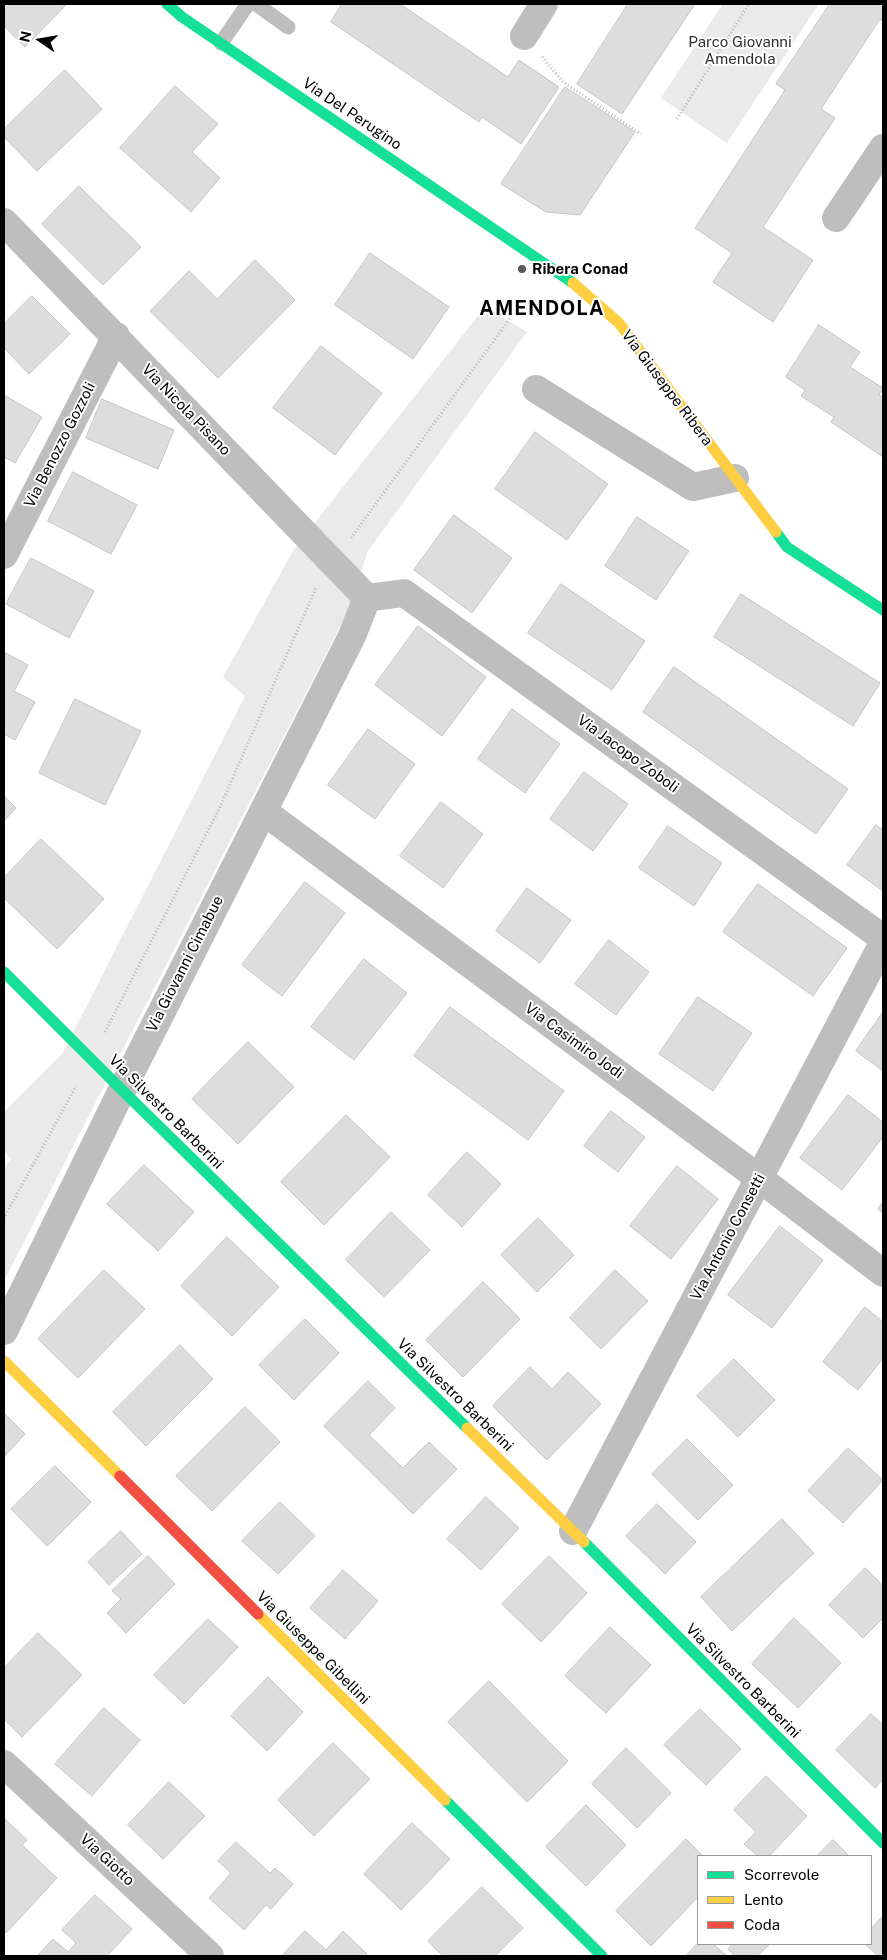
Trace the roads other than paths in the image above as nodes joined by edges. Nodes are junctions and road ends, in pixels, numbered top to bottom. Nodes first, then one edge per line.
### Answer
1 (167, 4) edge
2 (248, 4) edge
3 (256, 4) edge
4 (544, 4) edge
5 (288, 27) dead end
6 (524, 36) road end
7 (221, 43) junction
8 (883, 148) edge
9 (836, 218) dead end
10 (4, 222) edge
11 (522, 248) joint
12 (116, 336) junction
13 (536, 388) dead end
14 (735, 478) junction
15 (4, 555) edge
16 (367, 598) junction
17 (883, 610) edge
18 (262, 812) junction
19 (883, 938) edge
20 (883, 943) edge
21 (4, 972) edge
22 (122, 1090) junction
23 (759, 1178) junction
24 (883, 1273) edge
25 (4, 1331) edge
26 (4, 1361) edge
27 (572, 1531) junction
28 (4, 1764) edge
29 (883, 1843) edge
30 (210, 1956) edge
31 (602, 1956) edge

1 - 7 street, Via Del Perugino
2 - 7 lane
3 - 5 lane
4 - 6 street
7 - 11 street, Via Del Perugino
8 - 9 street
10 - 12 street, Via Nicola Pisano
11 - 14 street, Via Giuseppe Ribera
12 - 15 street, Via Benozzo Gozzoli
12 - 16 street, Via Nicola Pisano
13 - 14 street
14 - 17 street, Via Giuseppe Ribera
16 - 18 street, Via Giovanni Cimabue
16 - 19 street, Via Jacopo Zoboli
18 - 22 street, Via Giovanni Cimabue
18 - 23 street, Via Casimiro Jodi
20 - 23 street, Via Antonio Consetti
21 - 22 street, Via Silvestro Barberini
22 - 25 street, Via Giovanni Cimabue
22 - 27 street, Via Silvestro Barberini
23 - 24 street, Via Casimiro Jodi
23 - 27 street, Via Antonio Consetti
26 - 31 street, Via Giuseppe Gibellini
27 - 29 street, Via Silvestro Barberini
28 - 30 street, Via Giotto

